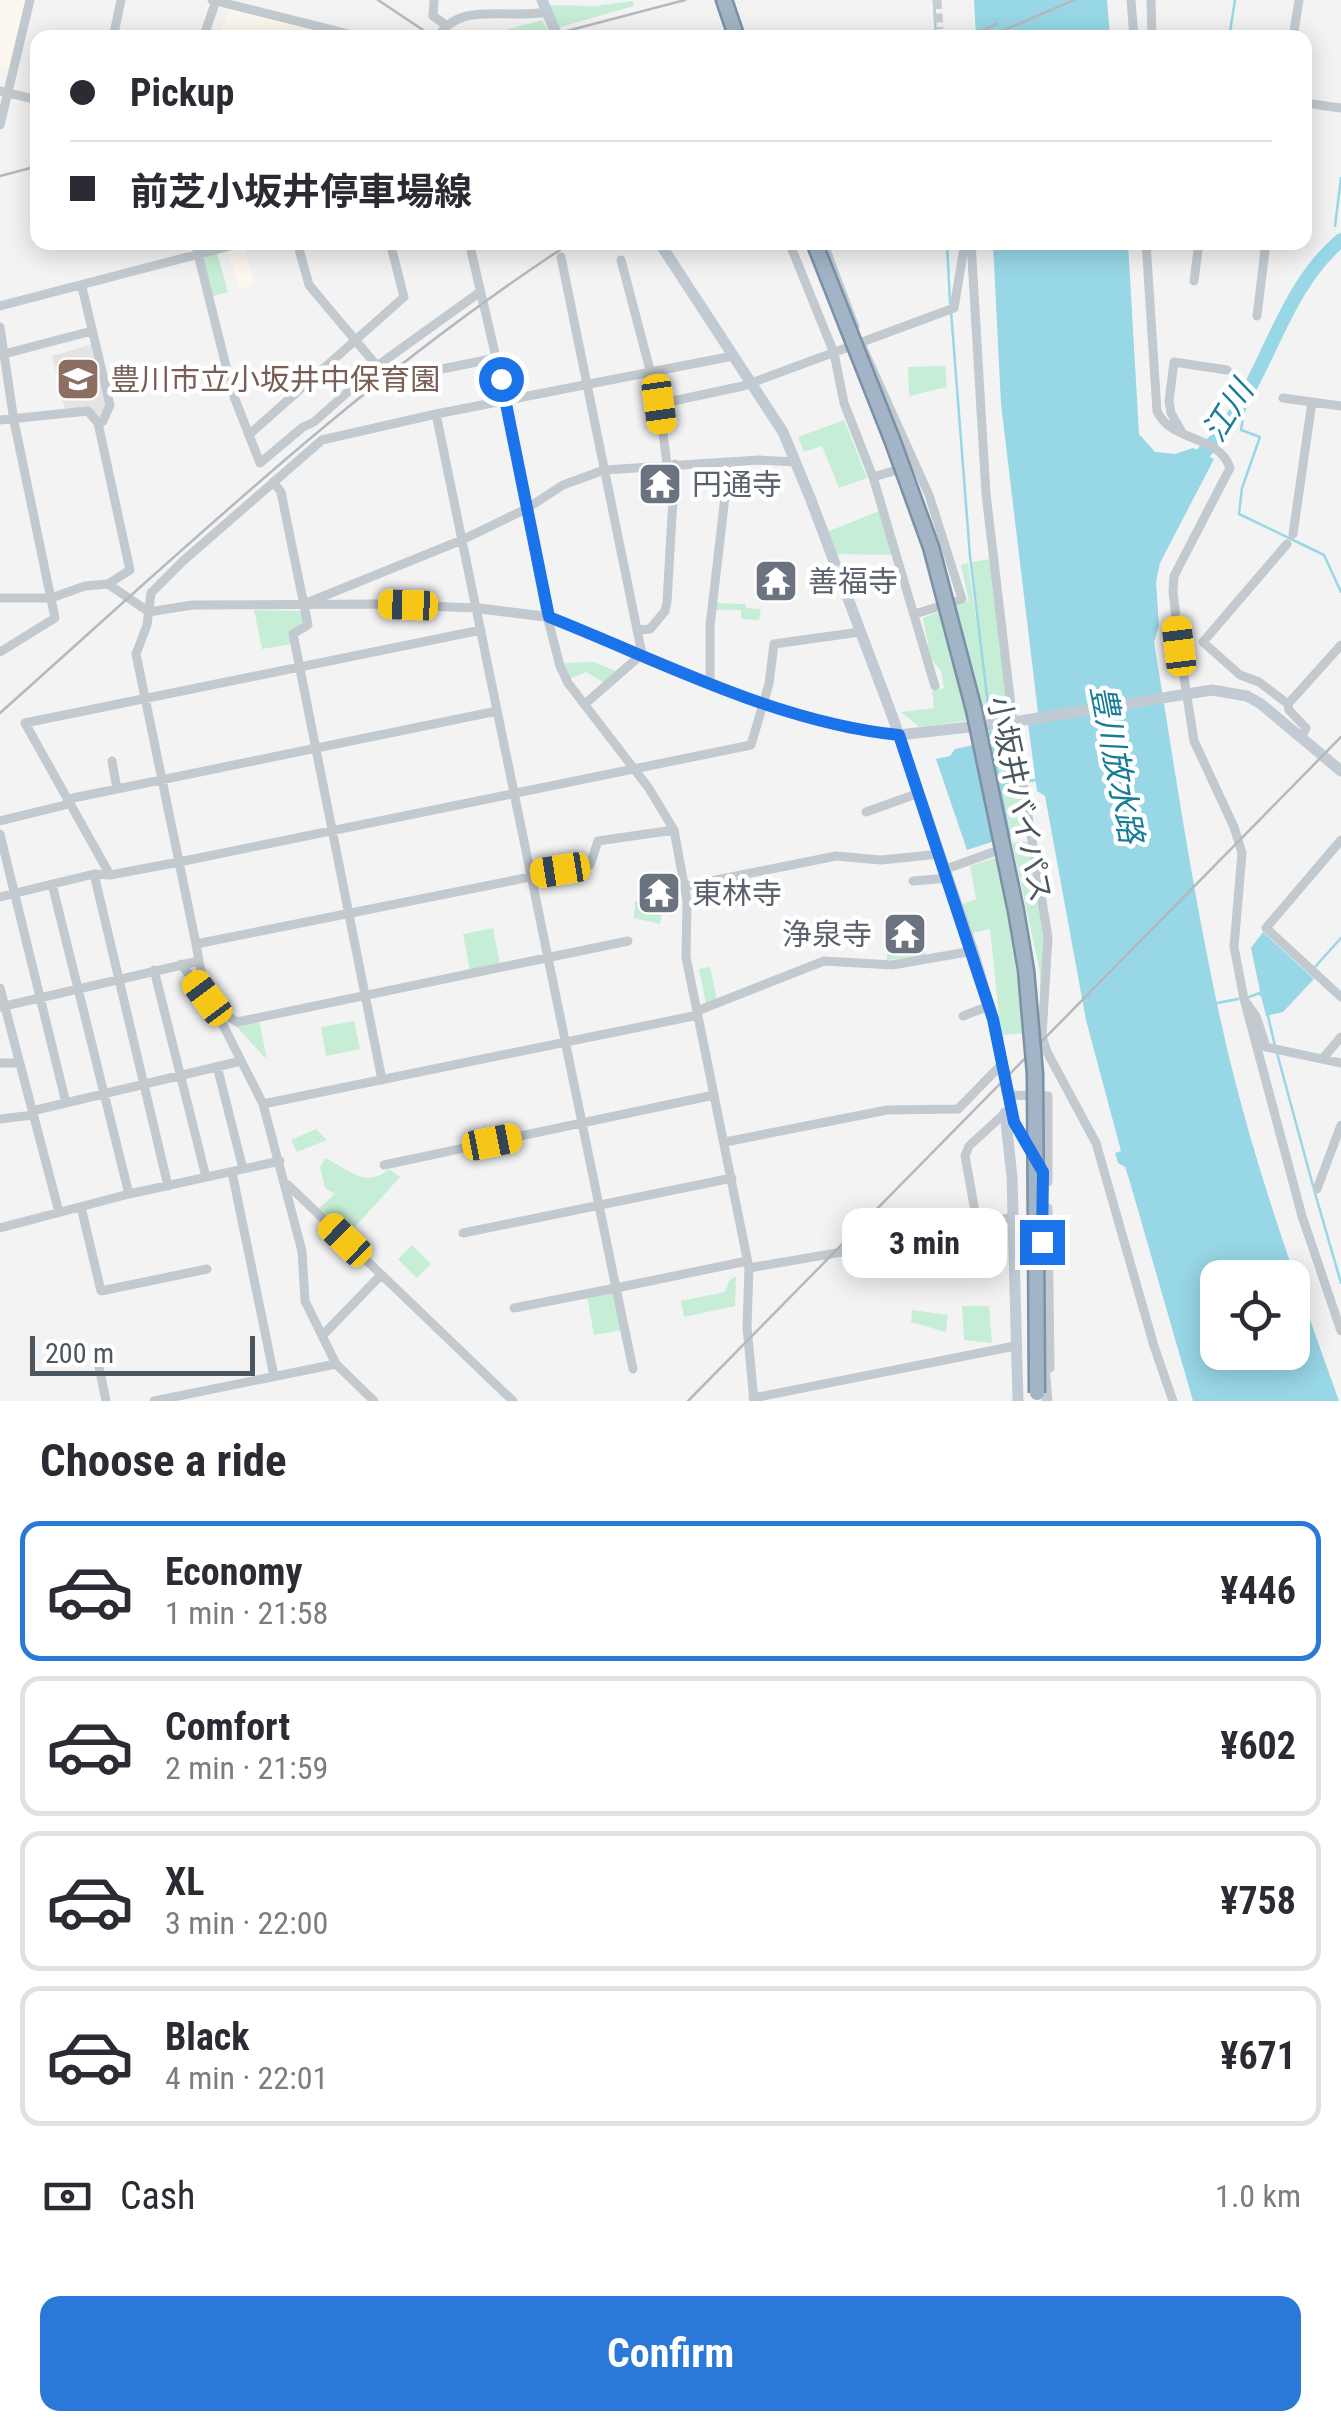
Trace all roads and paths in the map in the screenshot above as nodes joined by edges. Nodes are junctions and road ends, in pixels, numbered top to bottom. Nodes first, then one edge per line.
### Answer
1 (30, 0) edge
2 (122, 0) edge
3 (214, 0) edge
4 (434, 0) edge
5 (724, 0) edge
6 (1131, 0) edge
7 (1151, 0) edge
8 (1299, 0) edge
9 (545, 6) edge
10 (443, 23) junction
11 (115, 30) edge
12 (205, 30) edge
13 (333, 30) edge
14 (440, 30) edge
15 (555, 30) edge
16 (735, 30) edge
17 (1133, 30) edge
18 (1152, 30) edge
19 (1294, 30) edge
20 (4, 92) edge
21 (30, 98) edge
22 (1312, 105) edge
23 (1341, 108) edge
24 (0, 124) edge
25 (197, 250) edge
26 (216, 250) edge
27 (299, 250) edge
28 (392, 250) edge
29 (471, 250) edge
30 (665, 250) edge
31 (792, 250) edge
32 (817, 250) edge
33 (826, 250) edge
34 (966, 250) edge
35 (969, 250) edge
36 (1147, 250) edge
37 (1198, 250) edge
38 (1265, 250) edge
39 (198, 255) junction
40 (561, 257) dead end
41 (621, 260) dead end
42 (1194, 281) dead end
43 (82, 287) junction
44 (480, 292) junction
45 (0, 306) edge
46 (1257, 316) dead end
47 (0, 327) edge
48 (92, 331) junction
49 (356, 341) junction
50 (861, 343) junction
51 (4, 354) junction
52 (834, 354) junction
53 (733, 356) junction
54 (496, 358) junction
55 (378, 366) junction
56 (1227, 370) dead end
57 (652, 373) junction
58 (388, 380) dead end
59 (752, 382) junction
60 (588, 384) junction
61 (1283, 398) dead end
62 (506, 400) junction
63 (1312, 402) junction
64 (659, 404) junction
65 (1341, 406) edge
66 (436, 414) junction
67 (0, 420) edge
68 (14, 420) junction
69 (98, 423) junction
70 (251, 433) junction
71 (1183, 434) junction
72 (729, 462) junction
73 (796, 462) junction
74 (671, 464) junction
75 (604, 470) junction
76 (897, 470) dead end
77 (873, 477) junction
78 (273, 482) junction
79 (526, 509) junction
80 (462, 540) junction
81 (108, 584) junction
82 (0, 598) edge
83 (51, 598) junction
84 (304, 604) junction
85 (476, 608) junction
86 (149, 612) junction
87 (915, 614) junction
88 (549, 617) junction
89 (481, 630) junction
90 (637, 630) junction
91 (860, 632) junction
92 (1341, 645) edge
93 (0, 652) edge
94 (642, 654) junction
95 (300, 667) junction
96 (710, 682) junction
97 (935, 686) dead end
98 (1186, 695) junction
99 (146, 698) junction
100 (584, 704) junction
101 (1288, 704) junction
102 (764, 705) junction
103 (497, 712) junction
104 (1015, 721) junction
105 (899, 735) junction
106 (1301, 738) junction
107 (316, 750) junction
108 (112, 761) dead end
109 (633, 768) junction
110 (1341, 772) edge
111 (163, 780) junction
112 (116, 790) junction
113 (918, 793) junction
114 (515, 794) junction
115 (69, 802) junction
116 (866, 812) dead end
117 (0, 821) edge
118 (674, 830) junction
119 (332, 831) junction
120 (0, 834) edge
121 (1341, 840) edge
122 (996, 852) dead end
123 (940, 854) junction
124 (179, 862) junction
125 (94, 874) junction
126 (947, 874) junction
127 (110, 875) junction
128 (530, 876) junction
129 (912, 881) dead end
130 (52, 884) junction
131 (686, 886) junction
132 (16, 893) junction
133 (0, 897) edge
134 (350, 913) junction
135 (628, 942) dead end
136 (196, 944) junction
137 (973, 951) junction
138 (548, 958) junction
139 (199, 960) junction
140 (181, 964) junction
141 (154, 970) junction
142 (118, 978) junction
143 (0, 988) edge
144 (79, 988) junction
145 (366, 996) junction
146 (40, 997) junction
147 (1341, 997) edge
148 (207, 998) junction
149 (1244, 1000) junction
150 (2, 1006) edge
151 (989, 1006) junction
152 (215, 1009) junction
153 (698, 1013) junction
154 (963, 1016) dead end
155 (1341, 1037) edge
156 (565, 1040) junction
157 (1324, 1057) junction
158 (241, 1061) junction
159 (19, 1063) junction
160 (1341, 1063) edge
161 (0, 1064) edge
162 (1002, 1064) junction
163 (217, 1066) junction
164 (179, 1075) junction
165 (382, 1080) junction
166 (144, 1083) junction
167 (105, 1092) junction
168 (714, 1095) junction
169 (1008, 1095) junction
170 (66, 1103) junction
171 (263, 1104) junction
172 (32, 1113) junction
173 (1006, 1113) junction
174 (0, 1119) edge
175 (582, 1124) junction
176 (1340, 1129) edge
177 (724, 1142) junction
178 (280, 1161) junction
179 (384, 1165) dead end
180 (244, 1169) junction
181 (232, 1172) junction
182 (206, 1178) junction
183 (732, 1178) junction
184 (286, 1184) junction
185 (168, 1186) junction
186 (1317, 1189) dead end
187 (130, 1194) junction
188 (599, 1206) junction
189 (80, 1207) junction
190 (59, 1212) junction
191 (1013, 1216) junction
192 (977, 1222) junction
193 (0, 1228) edge
194 (463, 1233) dead end
195 (748, 1264) junction
196 (206, 1269) dead end
197 (381, 1275) junction
198 (616, 1288) junction
199 (514, 1308) dead end
200 (1341, 1330) edge
201 (322, 1336) junction
202 (1015, 1346) junction
203 (97, 1356) dead end
204 (336, 1364) junction
205 (1044, 1368) junction
206 (633, 1369) dead end
207 (274, 1376) junction
208 (362, 1388) junction
209 (1040, 1398) edge
210 (754, 1399) edge
211 (106, 1401) edge
212 (154, 1401) edge
213 (364, 1401) edge
214 (374, 1401) edge
215 (513, 1401) edge
216 (1018, 1401) edge
217 (1173, 1401) edge

1 - 20 street
2 - 11 street
3 - 12 street
3 - 13 street
4 - 10 street
5 - 16 highway
6 - 17 street
7 - 18 street
8 - 19 street
9 - 10 street
9 - 15 main road
10 - 14 street
20 - 21 street
20 - 24 street
22 - 23 street
25 - 39 street
26 - 39 street
27 - 49 street
28 - 49 street
29 - 44 street
30 - 53 main road
31 - 52 street
32 - 209 highway, 小坂井バイパス, bridge
33 - 50 street
34 - 50 street
35 - 104 street
36 - 71 street
37 - 42 street
38 - 46 street
39 - 43 street
39 - 70 street
40 - 60 street
41 - 57 street
43 - 45 street
43 - 48 street
44 - 54 street
44 - 55 street
47 - 51 street
48 - 51 street
48 - 69 street
49 - 55 street
49 - 70 street
50 - 52 street
50 - 87 street
51 - 68 street
52 - 59 street
52 - 77 street
53 - 57 street
53 - 59 main road
54 - 58 street
54 - 62 street
55 - 70 street
56 - 71 street
57 - 60 street
57 - 64 street
59 - 64 street
59 - 73 main road
60 - 62 street
60 - 75 street
61 - 63 street
62 - 66 street
62 - 79 street
63 - 65 street
63 - 101 street
64 - 74 street
66 - 78 street
66 - 80 street
67 - 68 street
68 - 69 street
68 - 83 street
69 - 81 street
71 - 98 street
72 - 73 street
72 - 74 street
72 - 96 street
73 - 91 main road
74 - 75 street
74 - 90 street
75 - 79 street
75 - 90 street
76 - 77 street
77 - 87 street
78 - 84 street
78 - 86 street
79 - 80 street
79 - 88 street
80 - 84 street
80 - 85 street
81 - 83 street
81 - 86 street
82 - 83 street
83 - 93 street
84 - 85 street
84 - 86 street
84 - 95 street
85 - 88 street
85 - 89 street
86 - 99 street
87 - 97 street
88 - 94 street
88 - 100 street
89 - 95 street
89 - 103 street
90 - 94 street
91 - 102 street
91 - 105 main road
92 - 101 street
94 - 96 street
94 - 100 street
95 - 99 street
95 - 107 street
96 - 102 street
98 - 104 main road
98 - 106 main road
98 - 149 street
99 - 111 street
99 - 115 street
100 - 109 street
101 - 106 street
102 - 105 street
102 - 109 street
103 - 107 street
103 - 114 street
104 - 105 main road
104 - 217 street
105 - 113 main road
106 - 110 main road
107 - 111 street
107 - 119 street
108 - 112 street
109 - 114 street
109 - 118 street
111 - 112 street
111 - 124 street
112 - 115 street
113 - 116 street
113 - 123 main road
114 - 119 street
114 - 128 street
115 - 117 street
115 - 127 street
118 - 128 street
118 - 131 street
119 - 124 street
119 - 134 street
120 - 132 street
121 - 147 street
122 - 126 street
123 - 126 main road
123 - 131 street
124 - 127 street
124 - 136 street
125 - 127 street
125 - 130 street
125 - 142 street
126 - 129 street
126 - 137 main road
128 - 134 street
128 - 138 street
130 - 132 street
130 - 144 street
131 - 153 street
132 - 133 street
132 - 146 street
134 - 136 street
134 - 145 street
135 - 138 street
136 - 139 street
137 - 151 main road
137 - 153 street
138 - 145 street
138 - 156 street
139 - 140 street
139 - 148 street
140 - 141 street
140 - 148 street
141 - 142 street
141 - 164 street
142 - 144 street
142 - 166 street
143 - 150 street
144 - 146 street
144 - 167 street
145 - 152 street
145 - 165 street
146 - 150 street
146 - 170 street
148 - 152 street
149 - 157 street
149 - 200 street
150 - 159 street
151 - 154 street
151 - 162 main road
152 - 158 street
153 - 156 street
153 - 168 street
155 - 157 street
156 - 165 street
156 - 175 street
157 - 160 street
158 - 163 street
158 - 171 street
159 - 161 street
159 - 172 street
162 - 169 main road
162 - 173 main road
162 - 177 street
163 - 164 street
163 - 180 street
164 - 166 street
164 - 182 street
165 - 171 street
166 - 167 street
166 - 185 street
167 - 170 street
167 - 187 street
168 - 175 street
168 - 177 street
169 - 205 main road
169 - 205 street
170 - 172 street
171 - 178 street
172 - 174 street
172 - 190 street
173 - 191 main road
173 - 192 street
175 - 179 street
175 - 188 street
176 - 186 street
177 - 183 street
178 - 180 street
178 - 184 street
180 - 181 street
181 - 182 street
181 - 207 street
182 - 185 street
183 - 188 street
183 - 195 street
184 - 197 street
184 - 201 street
185 - 187 street
187 - 189 street
188 - 194 street
188 - 198 street
189 - 190 street
189 - 196 street
190 - 193 street
191 - 192 street
191 - 202 main road
192 - 195 street
195 - 198 street
195 - 210 street
197 - 201 street
197 - 215 street
198 - 199 street
198 - 206 street
201 - 204 street
202 - 210 street
202 - 216 main road
203 - 211 street
204 - 207 street
204 - 208 street
205 - 209 main road
207 - 212 street
208 - 213 street
208 - 214 street

